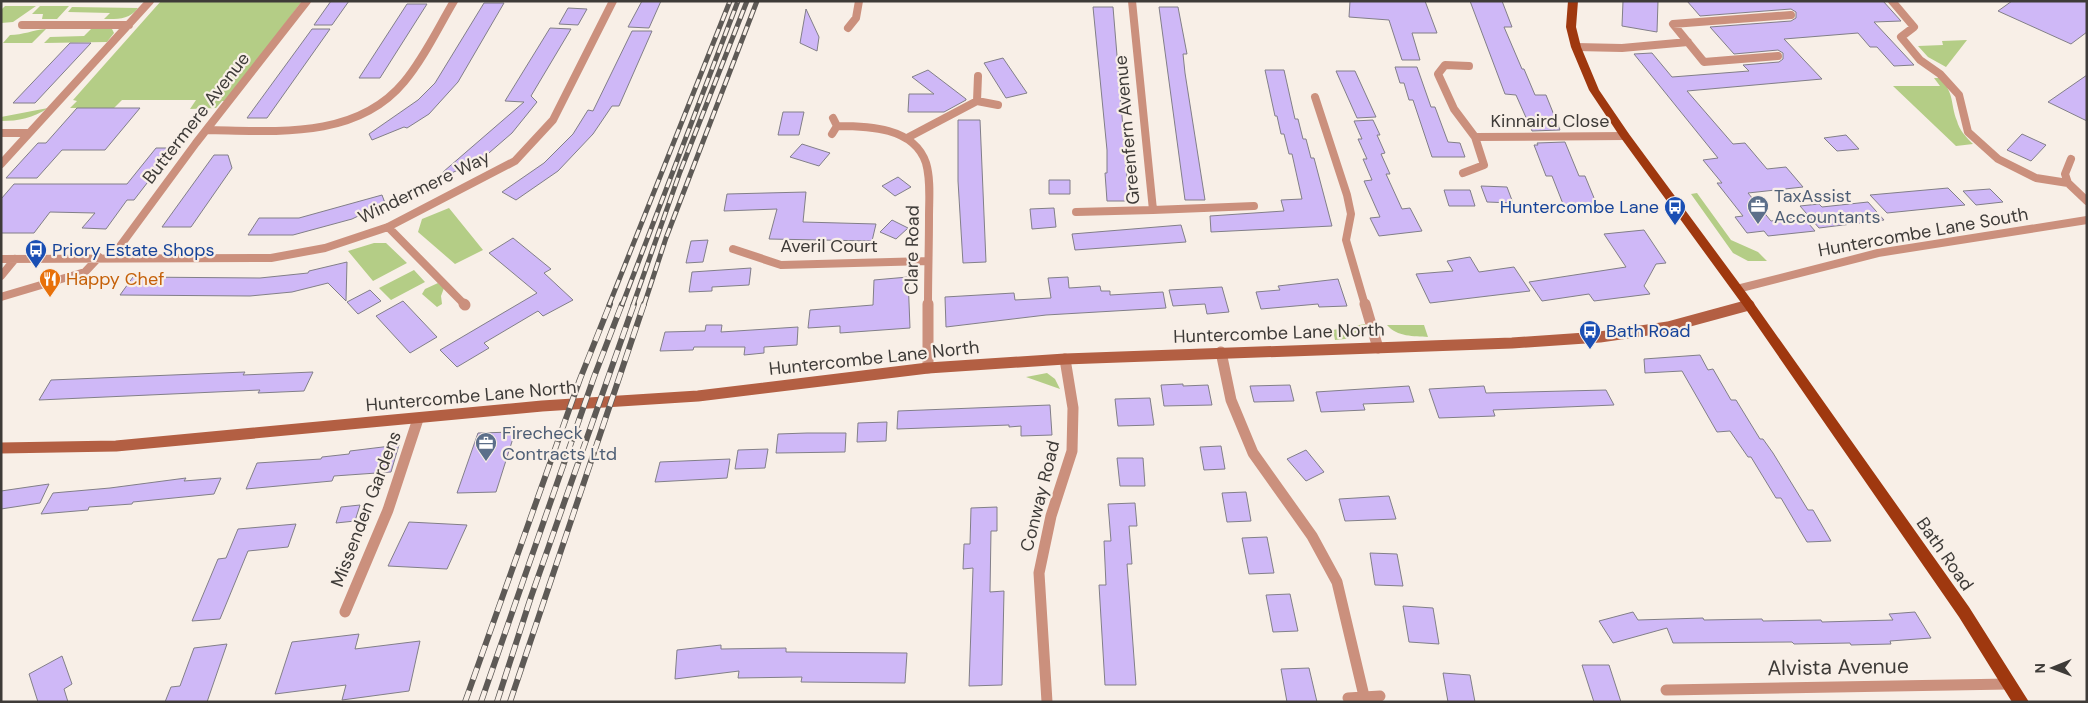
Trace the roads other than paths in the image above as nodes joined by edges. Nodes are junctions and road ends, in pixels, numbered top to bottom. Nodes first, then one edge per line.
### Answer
1 (150, 1) edge
2 (308, 1) edge
3 (454, 1) edge
4 (613, 1) edge
5 (859, 1) edge
6 (1132, 1) edge
7 (1573, 1) edge
8 (1892, 1) edge
9 (1791, 15) dead end
10 (129, 25) junction
11 (848, 28) dead end
12 (14, 31) dead end
13 (1688, 42) junction
14 (1576, 46) junction
15 (1778, 56) dead end
16 (1469, 66) dead end
17 (978, 76) dead end
18 (1315, 98) dead end
19 (977, 101) junction
20 (998, 105) dead end
21 (834, 126) dead end
22 (206, 130) junction
23 (1, 133) edge
24 (29, 133) junction
25 (1625, 136) junction
26 (1475, 137) junction
27 (907, 138) junction
28 (2070, 159) dead end
29 (1, 164) edge
30 (1463, 173) dead end
31 (2068, 183) junction
32 (2087, 201) edge
33 (1254, 206) dead end
34 (1153, 210) junction
35 (1076, 212) dead end
36 (2087, 220) edge
37 (388, 227) junction
38 (733, 249) dead end
39 (99, 257) junction
40 (112, 257) junction
41 (1, 258) edge
42 (15, 259) junction
43 (927, 262) junction
44 (1, 276) edge
45 (1737, 289) junction
46 (1, 297) edge
47 (465, 305) dead end
48 (1749, 305) junction
49 (1378, 348) junction
50 (1221, 352) junction
51 (1065, 359) junction
52 (928, 368) junction
53 (418, 419) junction
54 (1, 448) edge
55 (346, 612) dead end
56 (2009, 684) junction
57 (1666, 690) dead end
58 (1364, 696) junction
59 (1380, 696) dead end
60 (1348, 698) dead end
61 (1047, 702) edge
62 (2021, 702) edge

1 - 10 street
2 - 22 street, Buttermere Avenue
3 - 22 street
4 - 37 street, Windermere Way
5 - 11 street
6 - 34 street, Greenfern Avenue
7 - 14 main road, Bath Road
8 - 31 street
9 - 13 street
10 - 12 street
10 - 24 street
13 - 14 street
13 - 15 street
14 - 25 main road, Bath Road
16 - 26 street, Kinnaird Close
17 - 19 street
18 - 49 street
19 - 20 street
19 - 27 street
21 - 27 street
22 - 40 street, Buttermere Avenue
23 - 24 street
24 - 29 street
25 - 26 street, Kinnaird Close
25 - 45 main road, Bath Road
26 - 30 street, Kinnaird Close
27 - 43 street, Clare Road
28 - 31 street
31 - 32 street
33 - 34 street
34 - 35 street, Greenfern Avenue
36 - 45 street, Huntercombe Lane South
37 - 40 street, Windermere Way
37 - 47 street
38 - 43 street, Averil Court
39 - 40 street, Windermere Way
39 - 42 street, Windermere Way
39 - 46 street
41 - 42 street, Windermere Way
42 - 44 street
43 - 52 street, Clare Road
45 - 48 main road, Bath Road
48 - 49 street, Huntercombe Lane North
48 - 56 main road, Bath Road
49 - 50 street, Huntercombe Lane North
50 - 51 street, Huntercombe Lane North
50 - 58 street
51 - 52 street, Huntercombe Lane North
51 - 61 street, Conway Road
52 - 53 street, Huntercombe Lane North
53 - 54 street, Huntercombe Lane North
53 - 55 street, Missenden Gardens
56 - 57 street, Alvista Avenue
56 - 62 main road, Bath Road
58 - 59 street
58 - 60 street

